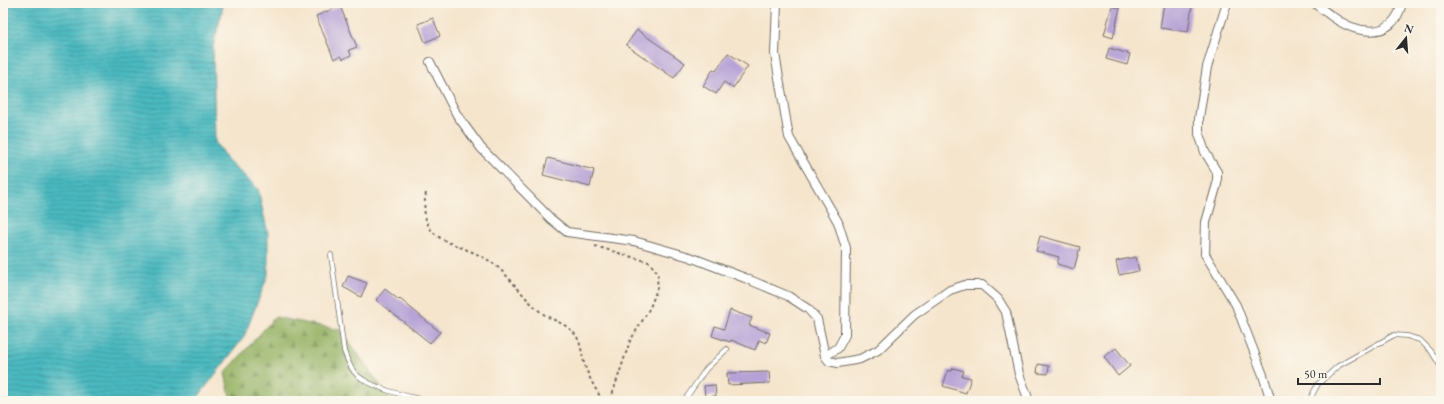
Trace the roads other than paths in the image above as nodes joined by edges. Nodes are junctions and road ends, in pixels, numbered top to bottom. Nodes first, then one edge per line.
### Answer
1 (777, 3) edge
2 (1227, 3) edge
3 (1315, 3) edge
4 (1402, 3) edge
5 (430, 62) dead end
6 (331, 255) dead end
7 (727, 349) dead end
8 (825, 356) junction
9 (1441, 367) edge
10 (427, 401) edge
11 (684, 401) edge
12 (1029, 401) edge
13 (1271, 401) edge
14 (1309, 401) edge

1 - 8 street
2 - 13 street
3 - 4 street
5 - 8 street
6 - 10 lane
7 - 11 lane
8 - 12 street
9 - 14 lane

